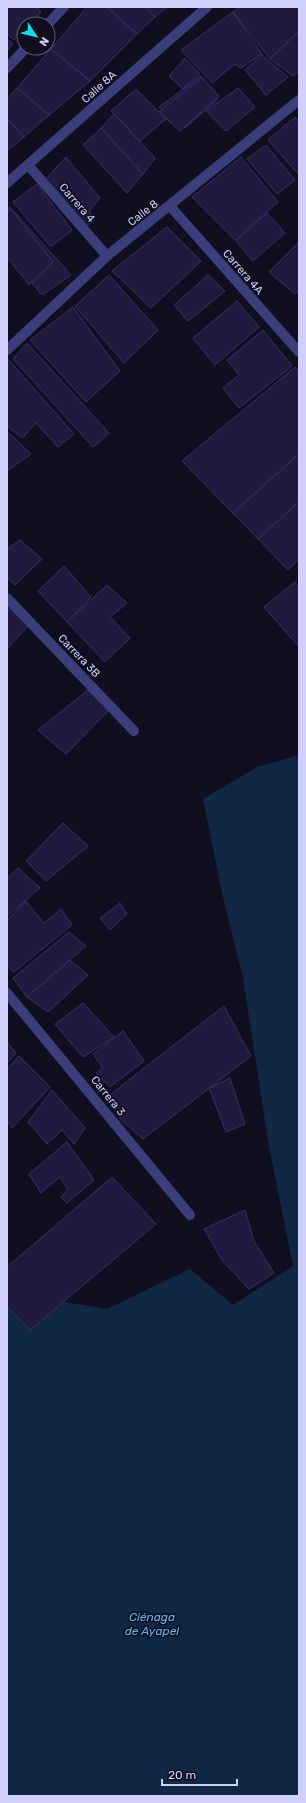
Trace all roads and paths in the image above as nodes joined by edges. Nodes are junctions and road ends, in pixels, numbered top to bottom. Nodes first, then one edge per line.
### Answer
1 (64, 7) edge
2 (207, 7) edge
3 (56, 16) edge
4 (18, 56) edge
5 (7, 68) edge
6 (299, 100) edge
7 (28, 165) junction
8 (8, 181) edge
9 (170, 206) junction
10 (107, 256) junction
11 (7, 350) edge
12 (299, 352) edge
13 (7, 598) edge
14 (134, 731) dead end
15 (7, 993) edge
16 (190, 1215) dead end

1 - 3 street
2 - 7 street, Calle 8A
4 - 5 street
6 - 9 street, Calle 8
7 - 8 street, Calle 8A
7 - 10 street, Carrera 4
9 - 10 street, Calle 8
9 - 12 street, Carrera 4A
10 - 11 street, Calle 8
13 - 14 street, Carrera 3B
15 - 16 street, Carrera 3

